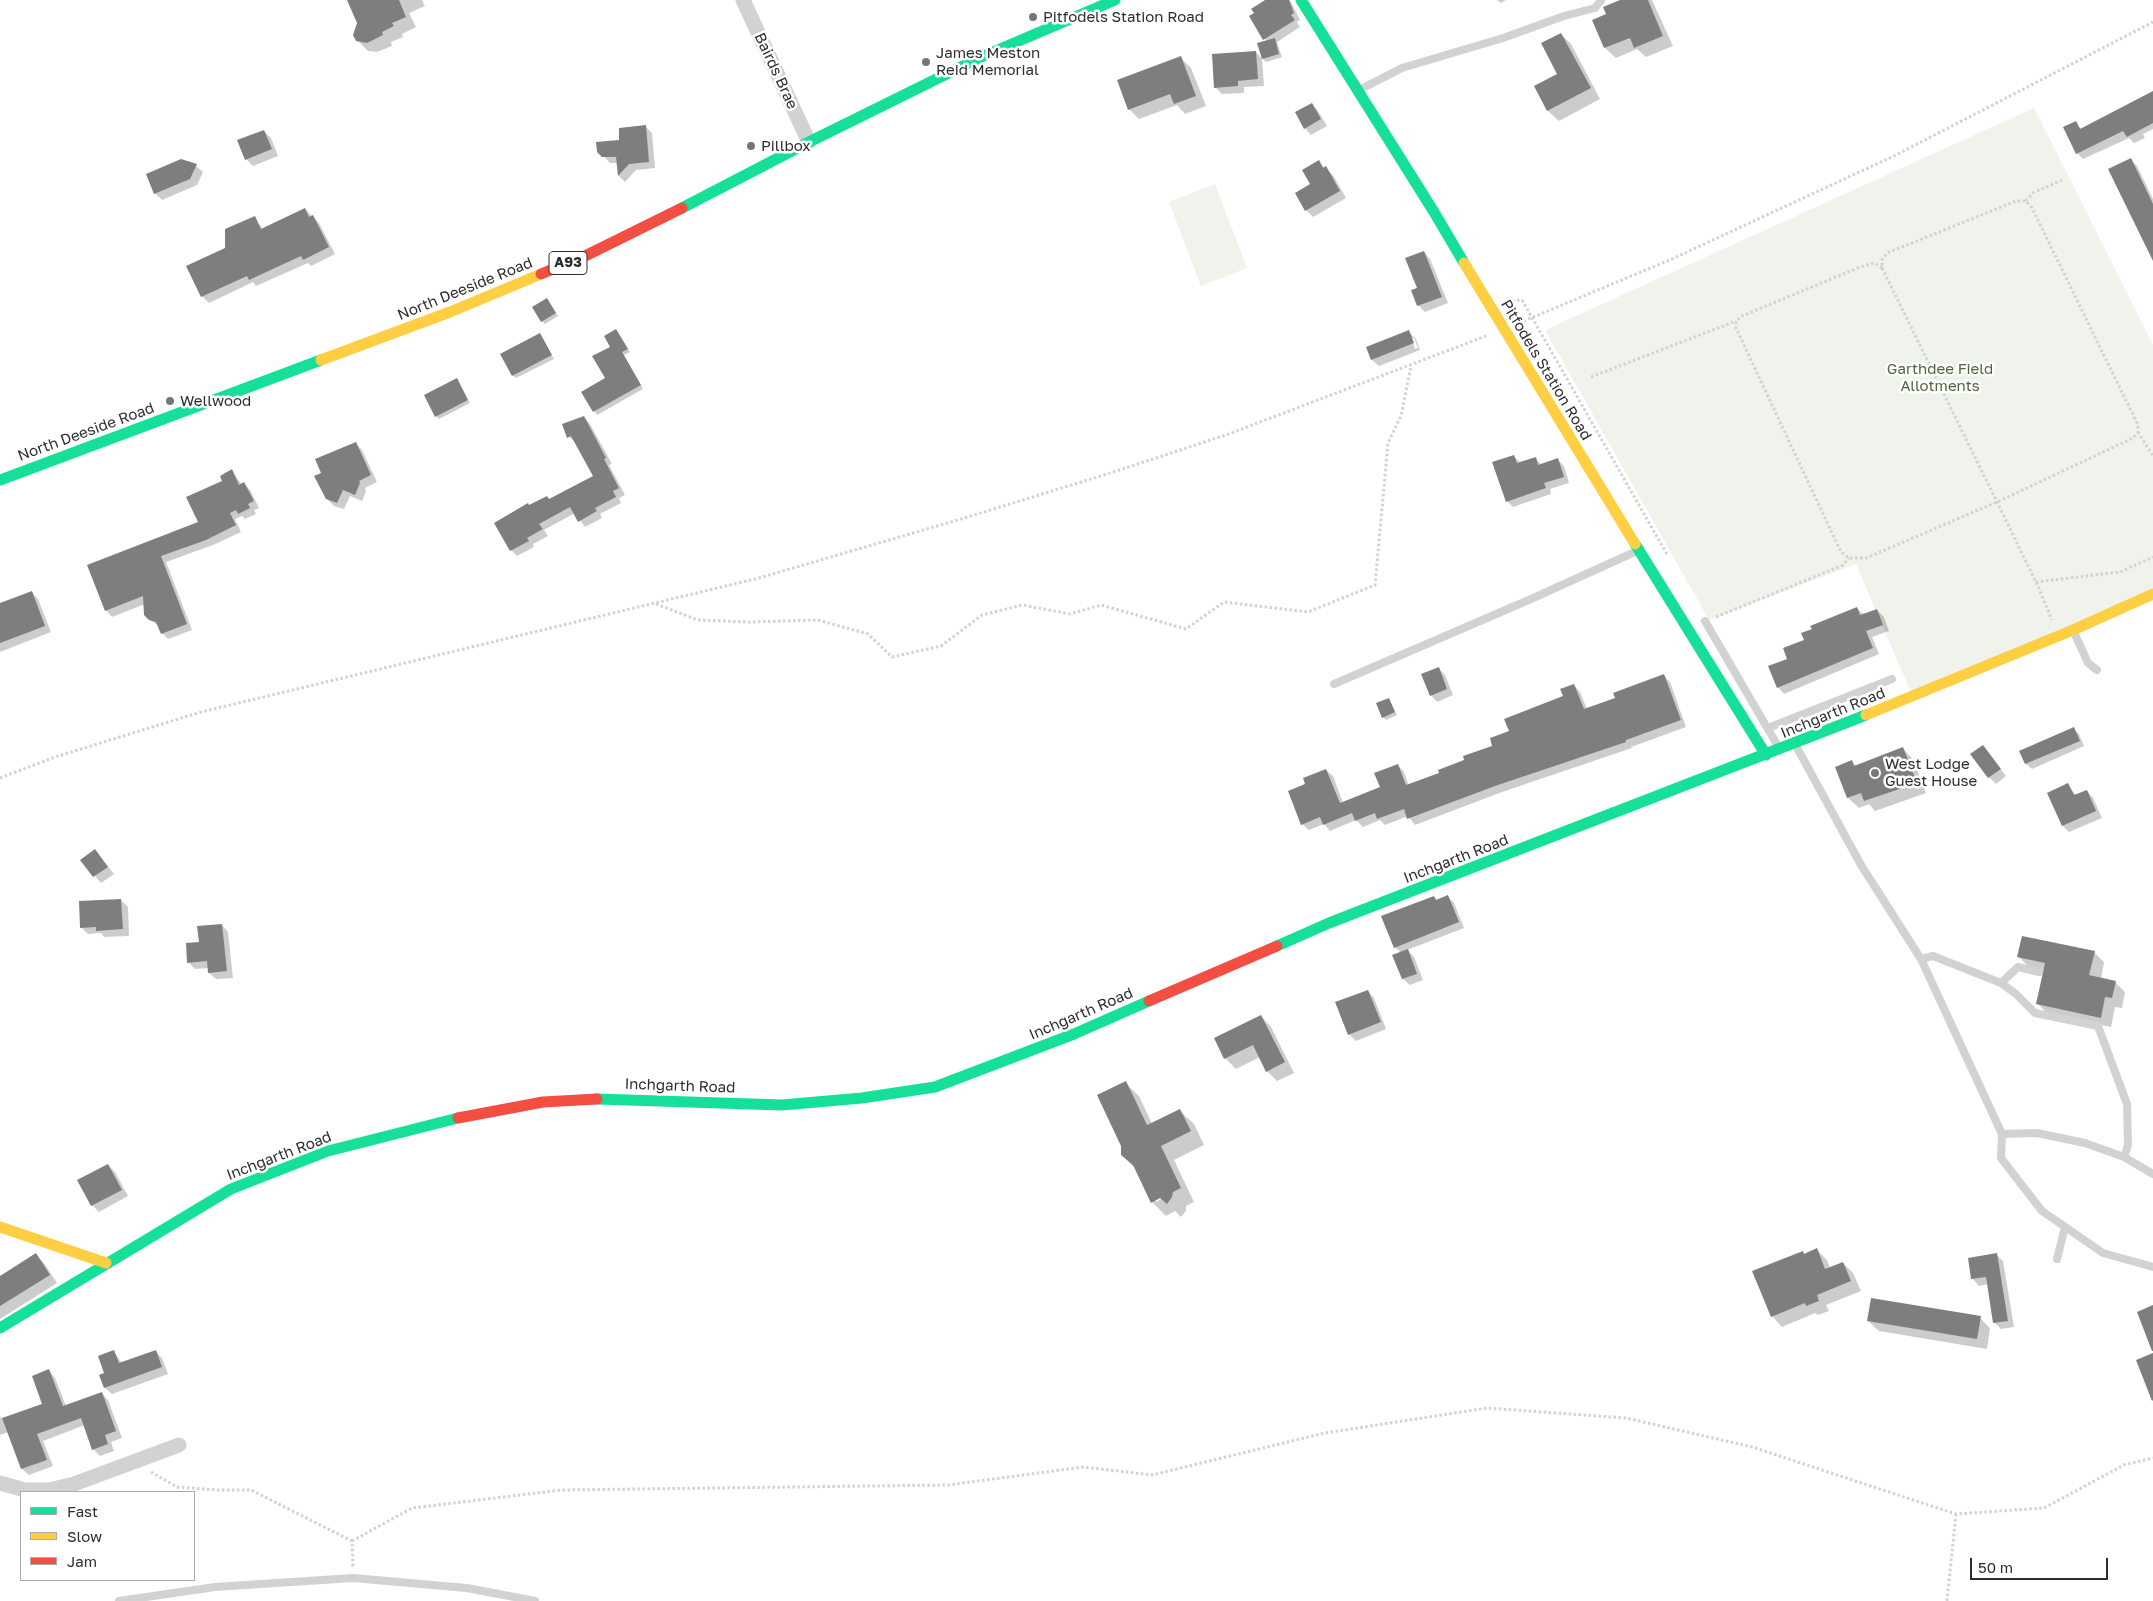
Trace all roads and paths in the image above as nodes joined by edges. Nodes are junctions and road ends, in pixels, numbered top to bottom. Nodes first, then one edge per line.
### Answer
1 (743, 0) edge
2 (1115, 0) edge
3 (1300, 0) edge
4 (1601, 0) edge
5 (2153, 22) edge
6 (1357, 91) junction
7 (809, 142) junction
8 (2062, 180) dead end
9 (2026, 200) junction
10 (1882, 268) junction
11 (1488, 304) junction
12 (1533, 317) junction
13 (1736, 321) junction
14 (1517, 324) dead end
15 (1493, 333) dead end
16 (1411, 366) junction
17 (1591, 377) dead end
18 (2138, 432) junction
19 (2153, 456) edge
20 (0, 480) edge
21 (1997, 502) junction
22 (1638, 550) junction
23 (2153, 557) edge
24 (1849, 558) junction
25 (1671, 560) dead end
26 (2036, 582) junction
27 (2153, 594) edge
28 (656, 604) junction
29 (1705, 621) joint
30 (2073, 630) junction
31 (2059, 636) junction
32 (2097, 670) dead end
33 (1892, 679) dead end
34 (1334, 684) dead end
35 (1768, 728) junction
36 (1795, 744) junction
37 (1780, 750) junction
38 (1766, 755) junction
39 (0, 778) edge
40 (1922, 959) junction
41 (2039, 972) dead end
42 (2001, 983) junction
43 (2002, 1134) junction
44 (2124, 1157) junction
45 (2153, 1174) edge
46 (0, 1227) edge
47 (2065, 1227) junction
48 (2057, 1259) dead end
49 (106, 1263) junction
50 (2153, 1267) edge
51 (0, 1328) edge
52 (179, 1445) dead end
53 (2153, 1458) edge
54 (138, 1460) junction
55 (0, 1483) edge
56 (1956, 1514) junction
57 (352, 1541) junction
58 (353, 1578) junction
59 (119, 1601) edge
60 (535, 1601) edge
61 (1947, 1601) edge

1 - 7 street, Bairds Brae
2 - 7 street, North Deeside Road / A93
3 - 6 street, Pitfodels Station Road
4 - 6 lane
5 - 12 path
6 - 11 street, Pitfodels Station Road
7 - 20 street, North Deeside Road / A93
8 - 9 path
9 - 10 path
9 - 18 path
10 - 13 path
10 - 21 path
11 - 12 path
11 - 22 street, Pitfodels Station Road
12 - 14 path
12 - 25 path
13 - 17 path
13 - 24 path
15 - 16 path
16 - 28 path
16 - 28 path
18 - 19 path
18 - 21 path
21 - 24 path
21 - 26 path
22 - 34 lane
22 - 38 street, Pitfodels Station Road
23 - 26 path
24 - 29 path
26 - 31 path
27 - 30 street, Inchgarth Road
28 - 39 path
29 - 35 lane
30 - 31 street, Inchgarth Road
30 - 32 lane
31 - 36 street, Inchgarth Road
33 - 35 lane
35 - 37 lane
36 - 37 street, Inchgarth Road
36 - 40 lane
37 - 38 street, Inchgarth Road
38 - 49 street, Inchgarth Road
40 - 42 lane
40 - 43 lane
41 - 42 lane
42 - 44 lane
43 - 44 lane
43 - 47 lane
44 - 45 lane
46 - 49 street
47 - 48 lane
47 - 50 lane
49 - 51 street, Inchgarth Road
52 - 54 street
53 - 56 path
54 - 55 street
54 - 57 path
56 - 57 path
56 - 61 path
57 - 58 path
58 - 59 lane
58 - 60 lane

